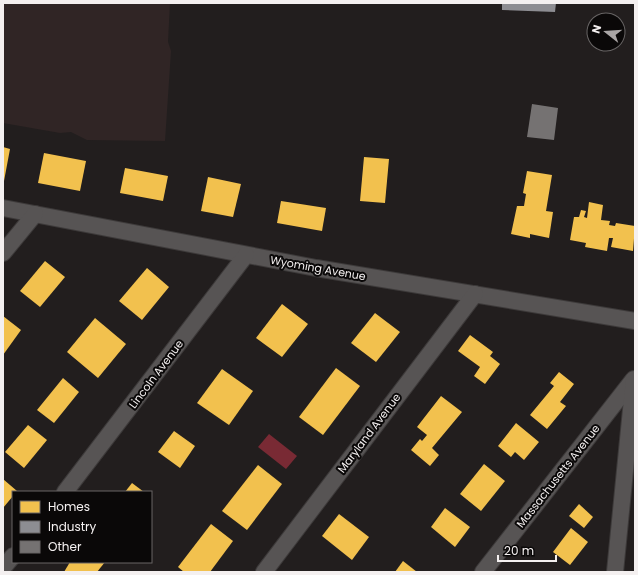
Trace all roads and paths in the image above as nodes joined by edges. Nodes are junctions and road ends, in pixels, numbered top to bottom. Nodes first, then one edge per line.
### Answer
1 (3, 208) edge
2 (35, 214) junction
3 (3, 254) edge
4 (246, 255) junction
5 (475, 294) junction
6 (635, 321) edge
7 (634, 377) edge
8 (66, 491) edge
9 (12, 557) edge
10 (3, 568) edge
11 (264, 572) edge
12 (483, 572) edge
13 (615, 572) edge

1 - 2 street, Wyoming Avenue
2 - 3 street
2 - 4 street, Wyoming Avenue
4 - 5 street, Wyoming Avenue
4 - 8 street, Lincoln Avenue
5 - 6 street, Wyoming Avenue
5 - 11 street, Maryland Avenue
7 - 12 street, Massachusetts Avenue
7 - 13 street
9 - 10 street

